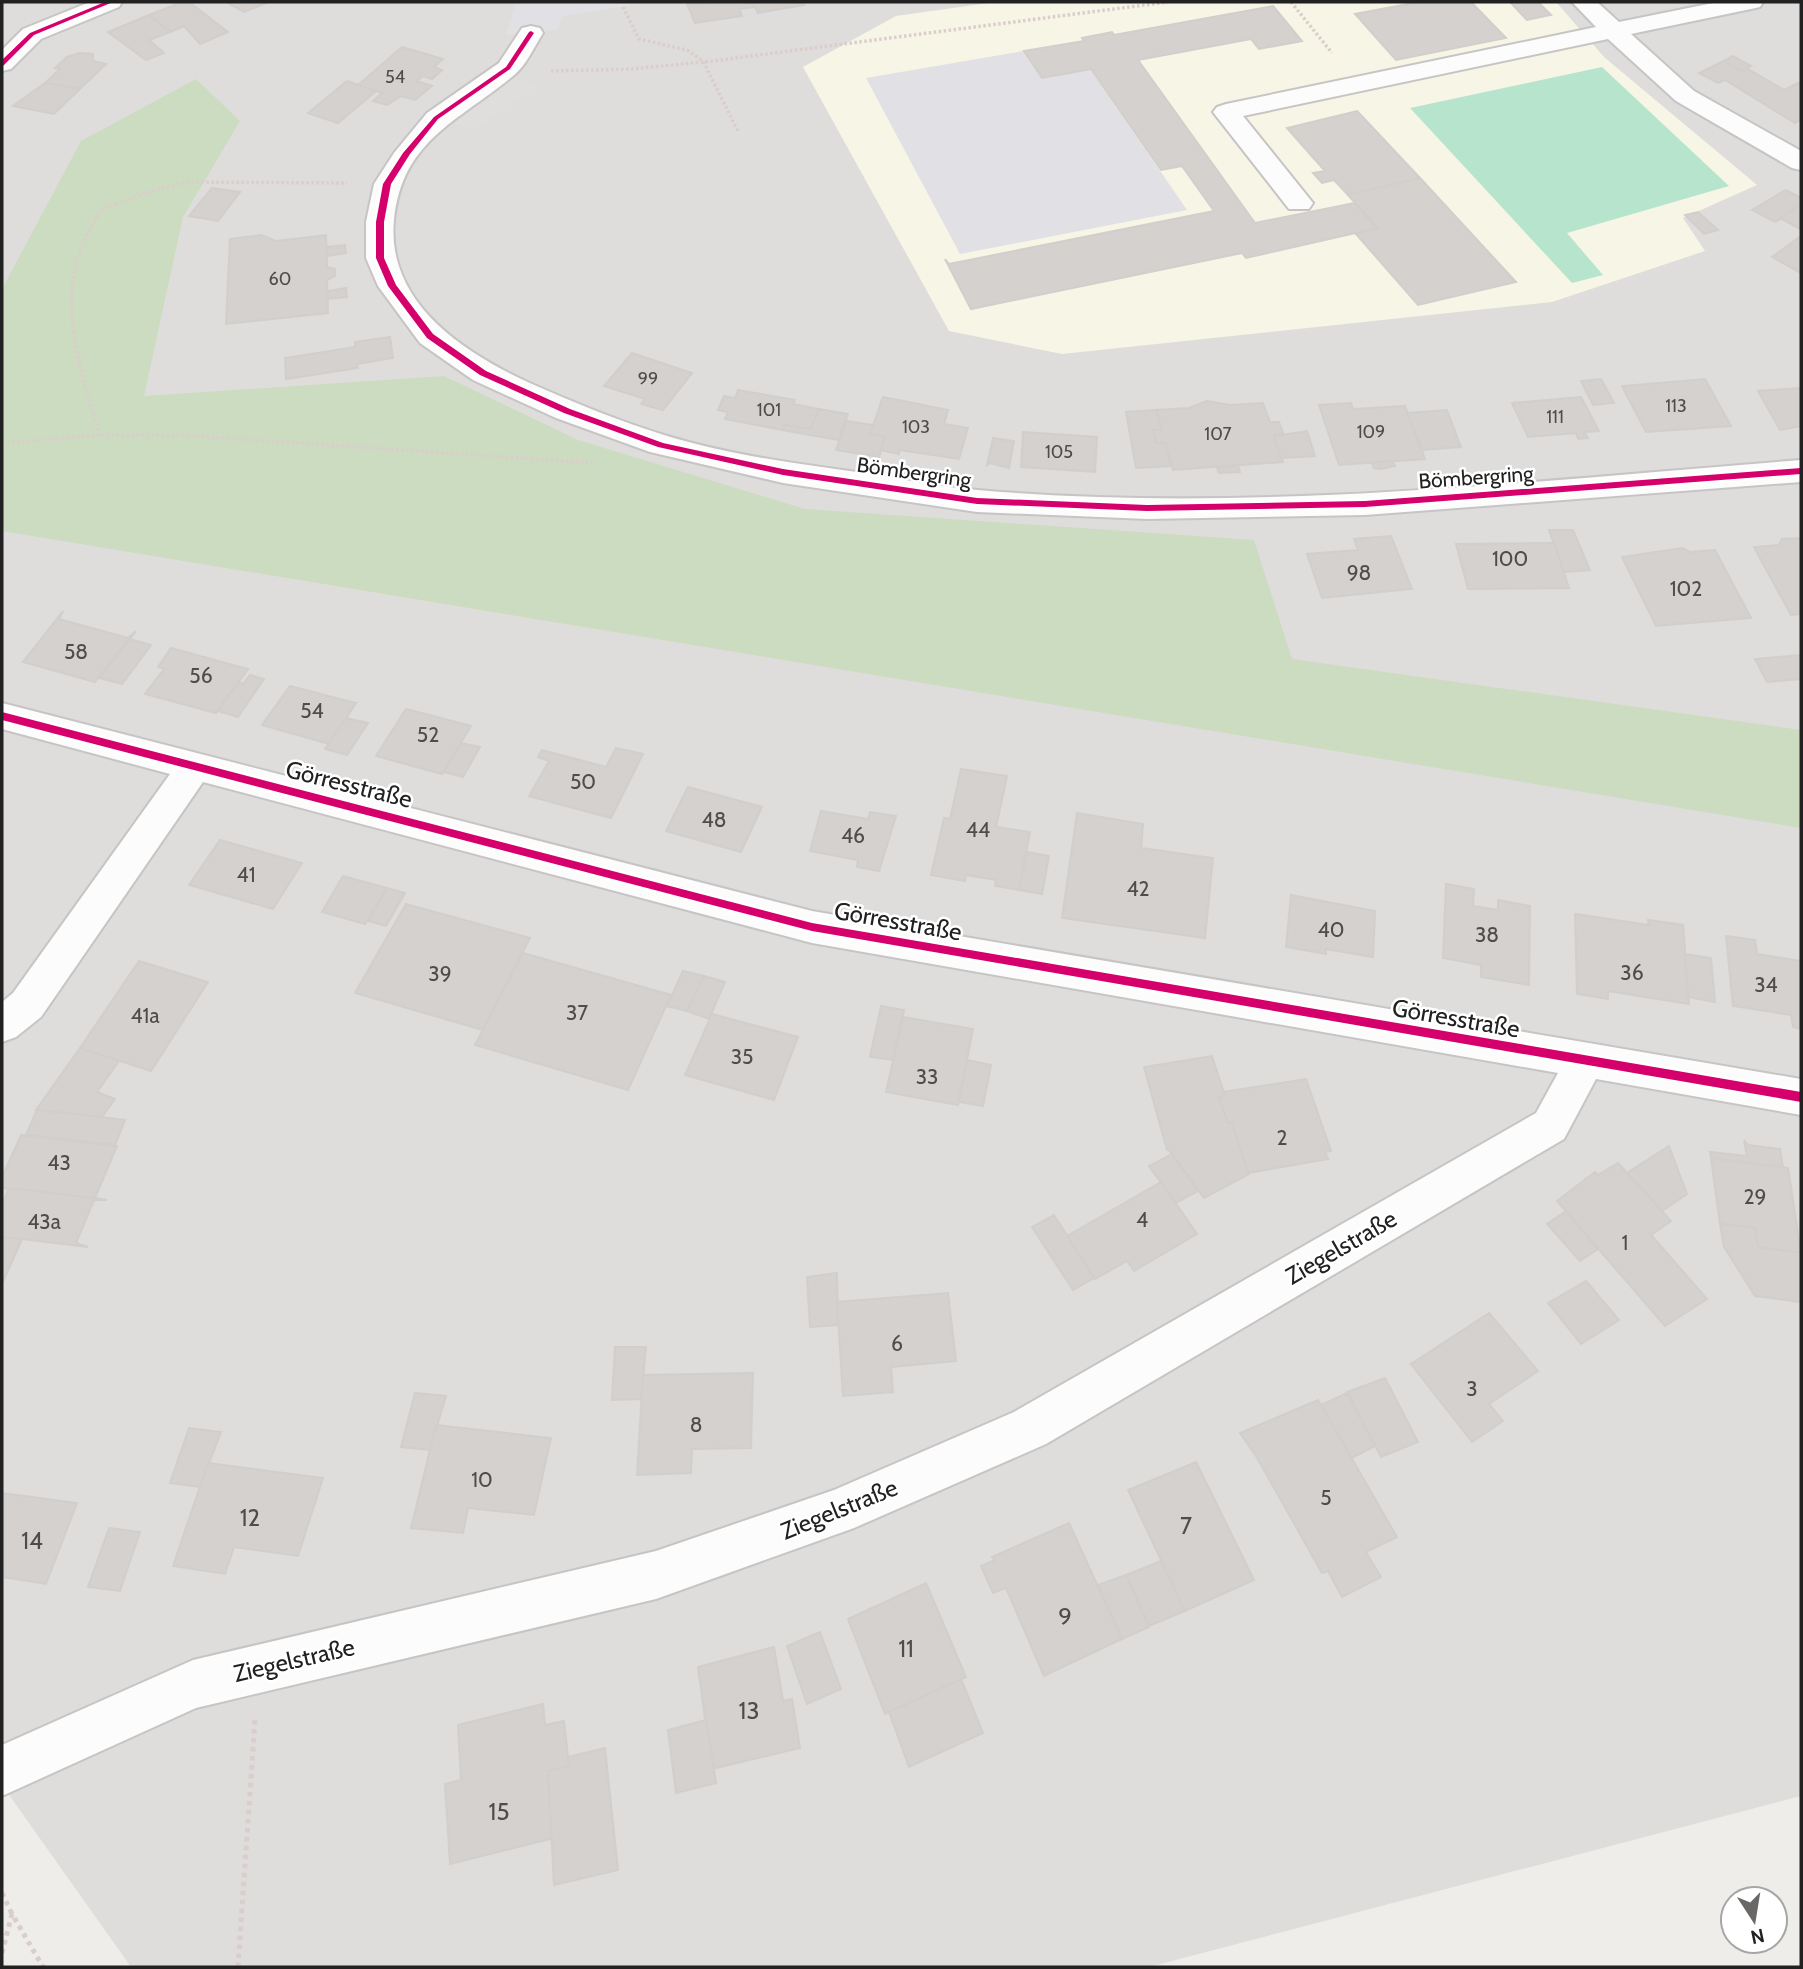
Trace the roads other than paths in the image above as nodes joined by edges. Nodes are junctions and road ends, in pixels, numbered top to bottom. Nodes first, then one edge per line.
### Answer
1 (110, 2) edge
2 (1584, 2) edge
3 (1751, 2) edge
4 (1613, 30) junction
5 (530, 33) dead end
6 (2, 65) edge
7 (1801, 162) edge
8 (1299, 203) dead end
9 (1801, 471) edge
10 (2, 716) edge
11 (194, 768) junction
12 (2, 1025) edge
13 (1584, 1062) junction
14 (1801, 1097) edge
15 (2, 1771) edge

1 - 6 street
2 - 4 street
3 - 4 street
4 - 7 street
4 - 8 street
5 - 9 street, Bömbergring
10 - 11 street, Görresstraße
11 - 12 street
11 - 13 street, Görresstraße
13 - 14 street, Görresstraße
13 - 15 street, Ziegelstraße

